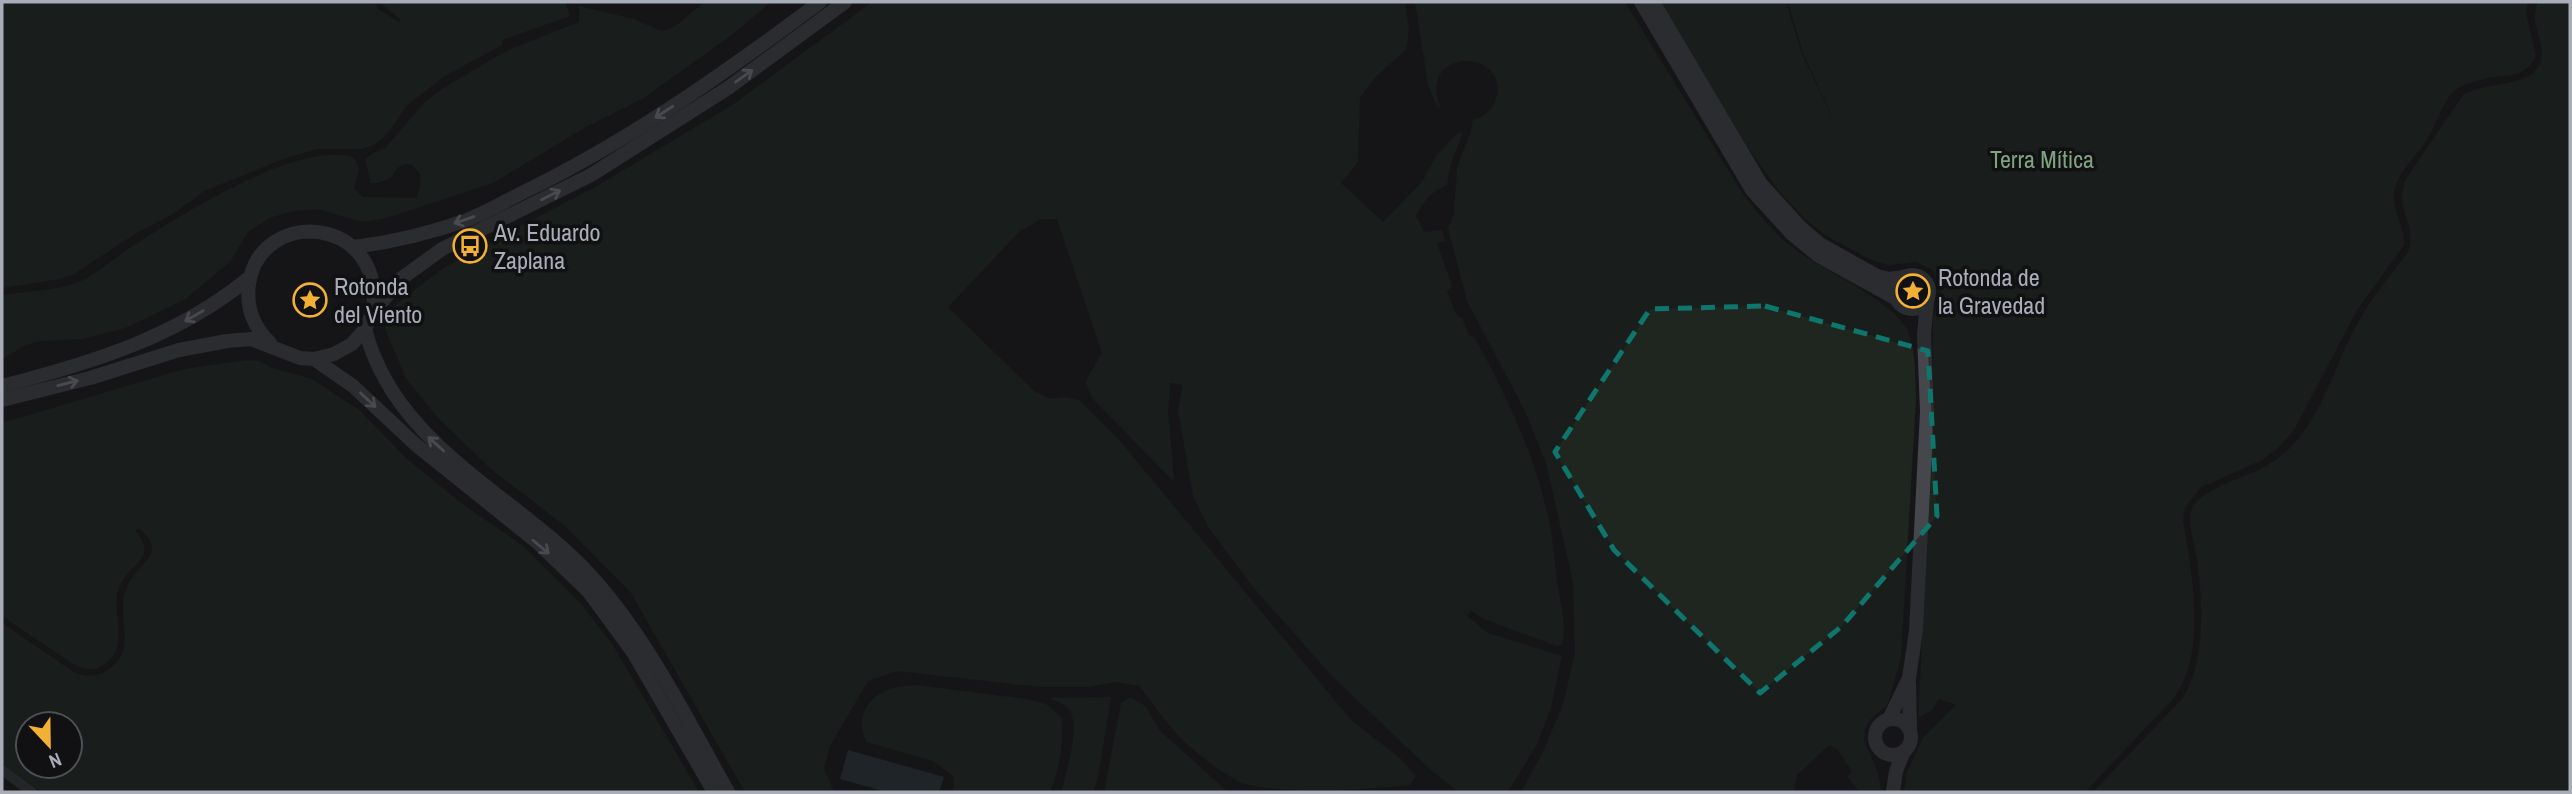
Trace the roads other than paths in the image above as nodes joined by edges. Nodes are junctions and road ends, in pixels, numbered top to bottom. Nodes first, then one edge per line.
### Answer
1 (820, 2) edge
2 (845, 2) edge
3 (1641, 2) edge
4 (1653, 2) edge
5 (354, 247) junction
6 (250, 277) junction
7 (1904, 277) junction
8 (1927, 301) junction
9 (1901, 303) junction
10 (373, 312) junction
11 (365, 329) junction
12 (273, 346) junction
13 (1924, 347) junction
14 (314, 359) junction
15 (2, 386) edge
16 (2, 400) edge
17 (1909, 678) junction
18 (1889, 719) junction
19 (1910, 729) junction
20 (1878, 748) junction
21 (1904, 751) junction
22 (2, 770) edge
23 (1893, 789) edge
24 (32, 792) edge
25 (715, 792) edge
26 (728, 792) edge

1 -> 5 main road
10 -> 2 main road
3 - 9 main road
4 - 7 main road
5 - 6 main road
5 - 10 main road
6 - 12 main road
6 -> 15 main road
7 - 8 main road
7 - 9 main road
8 - 9 main road
8 - 13 main road
9 - 13 main road
10 - 11 main road
11 - 14 main road
26 -> 11 main road
12 - 14 main road
16 -> 12 main road
13 - 17 main road
14 -> 25 main road
17 - 18 main road
17 - 19 main road
18 - 19 main road
18 - 20 main road
19 - 21 main road
20 - 21 main road
20 - 23 main road
21 - 23 main road
22 - 24 street

